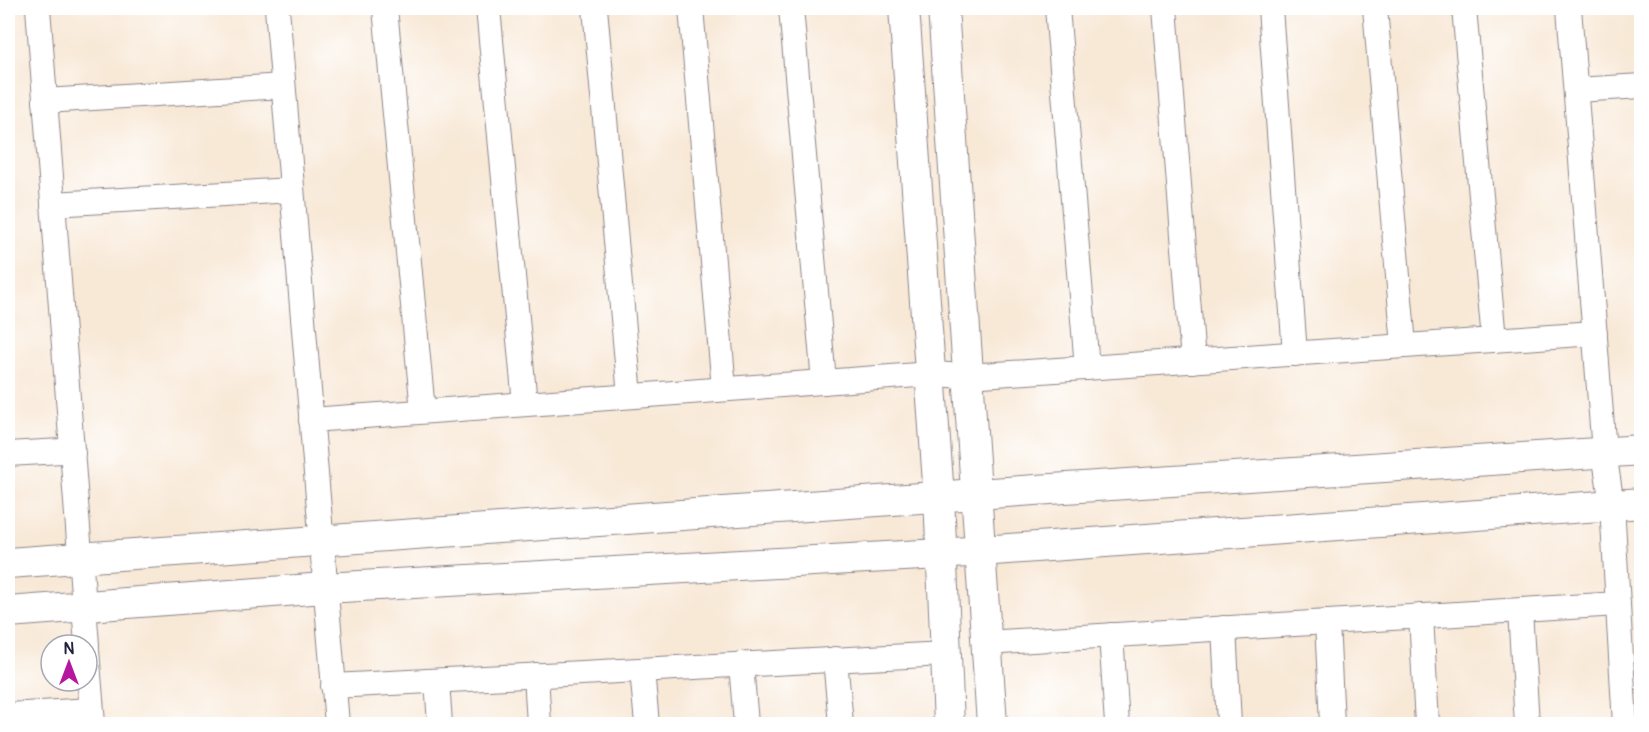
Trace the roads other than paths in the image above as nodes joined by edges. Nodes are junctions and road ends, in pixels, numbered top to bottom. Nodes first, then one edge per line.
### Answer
1 (38, 8) edge
2 (277, 8) edge
3 (385, 8) edge
4 (488, 8) edge
5 (595, 8) edge
6 (691, 8) edge
7 (791, 8) edge
8 (904, 8) edge
9 (943, 8) edge
10 (1057, 8) edge
11 (1165, 8) edge
12 (1270, 8) edge
13 (1375, 8) edge
14 (1464, 8) edge
15 (1569, 8) edge
16 (283, 86) junction
17 (1641, 86) edge
18 (1576, 90) junction
19 (45, 101) junction
20 (292, 190) junction
21 (53, 204) junction
22 (1595, 333) junction
23 (1494, 340) junction
24 (1404, 346) junction
25 (1295, 354) junction
26 (1193, 361) junction
27 (1087, 368) junction
28 (931, 374) junction
29 (968, 376) junction
30 (824, 382) junction
31 (724, 389) junction
32 (630, 396) junction
33 (525, 404) junction
34 (423, 411) junction
35 (310, 420) junction
36 (1641, 450) edge
37 (1604, 452) junction
38 (72, 453) junction
39 (8, 454) edge
40 (976, 494) junction
41 (939, 497) junction
42 (1641, 503) edge
43 (1611, 505) junction
44 (321, 541) junction
45 (980, 551) junction
46 (940, 554) junction
47 (80, 558) junction
48 (8, 564) edge
49 (324, 588) junction
50 (1618, 604) junction
51 (84, 607) junction
52 (1520, 611) junction
53 (8, 612) edge
54 (1421, 616) junction
55 (1327, 622) junction
56 (1224, 628) junction
57 (86, 633) edge
58 (1112, 636) junction
59 (986, 643) junction
60 (945, 654) junction
61 (835, 659) junction
62 (741, 664) junction
63 (642, 670) junction
64 (536, 675) junction
65 (437, 681) junction
66 (333, 686) junction
67 (90, 693) edge
68 (8, 715) edge
69 (92, 717) edge
70 (337, 724) edge
71 (440, 724) edge
72 (539, 724) edge
73 (647, 724) edge
74 (746, 724) edge
75 (841, 724) edge
76 (950, 724) edge
77 (992, 724) edge
78 (1117, 724) edge
79 (1229, 724) edge
80 (1332, 724) edge
81 (1427, 724) edge
82 (1527, 724) edge
83 (1625, 724) edge

1 - 19 street
2 - 16 street
3 - 34 street
4 - 33 street
5 - 32 street
6 - 31 street
7 - 30 street
8 - 28 street
9 - 29 street
10 - 27 street
11 - 26 street
12 - 25 street
13 - 24 street
14 - 23 street
15 - 18 street
16 - 19 street
16 - 20 street
17 - 18 street
18 - 22 street
19 - 21 street
20 - 21 street
20 - 35 street
21 - 38 street
22 - 23 street
22 - 37 street
23 - 24 street
24 - 25 street
25 - 26 street
26 - 27 street
27 - 29 street
28 - 29 street
28 - 30 street
28 - 41 street
29 - 40 street
30 - 31 street
31 - 32 street
32 - 33 street
33 - 34 street
34 - 35 street
35 - 44 street
36 - 37 street
37 - 40 street
37 - 43 street
38 - 39 street
38 - 47 street
40 - 41 street
40 - 45 street
41 - 44 street
41 - 46 street
42 - 43 street
43 - 45 street
43 - 50 street
44 - 47 street
44 - 49 street
45 - 46 street
45 - 59 street
46 - 49 street
46 - 60 street
47 - 48 street
47 - 51 street
49 - 51 street
49 - 66 street
50 - 52 street
50 - 83 street
51 - 53 street
51 - 57 street
52 - 54 street
52 - 82 street
54 - 55 street
54 - 81 street
55 - 56 street
55 - 80 street
56 - 58 street
56 - 79 street
58 - 59 street
58 - 78 street
59 - 77 street
60 - 61 street
60 - 76 street
61 - 62 street
61 - 75 street
62 - 63 street
62 - 74 street
63 - 64 street
63 - 73 street
64 - 65 street
64 - 72 street
65 - 66 street
65 - 71 street
66 - 70 street
67 - 69 street
68 - 69 street

